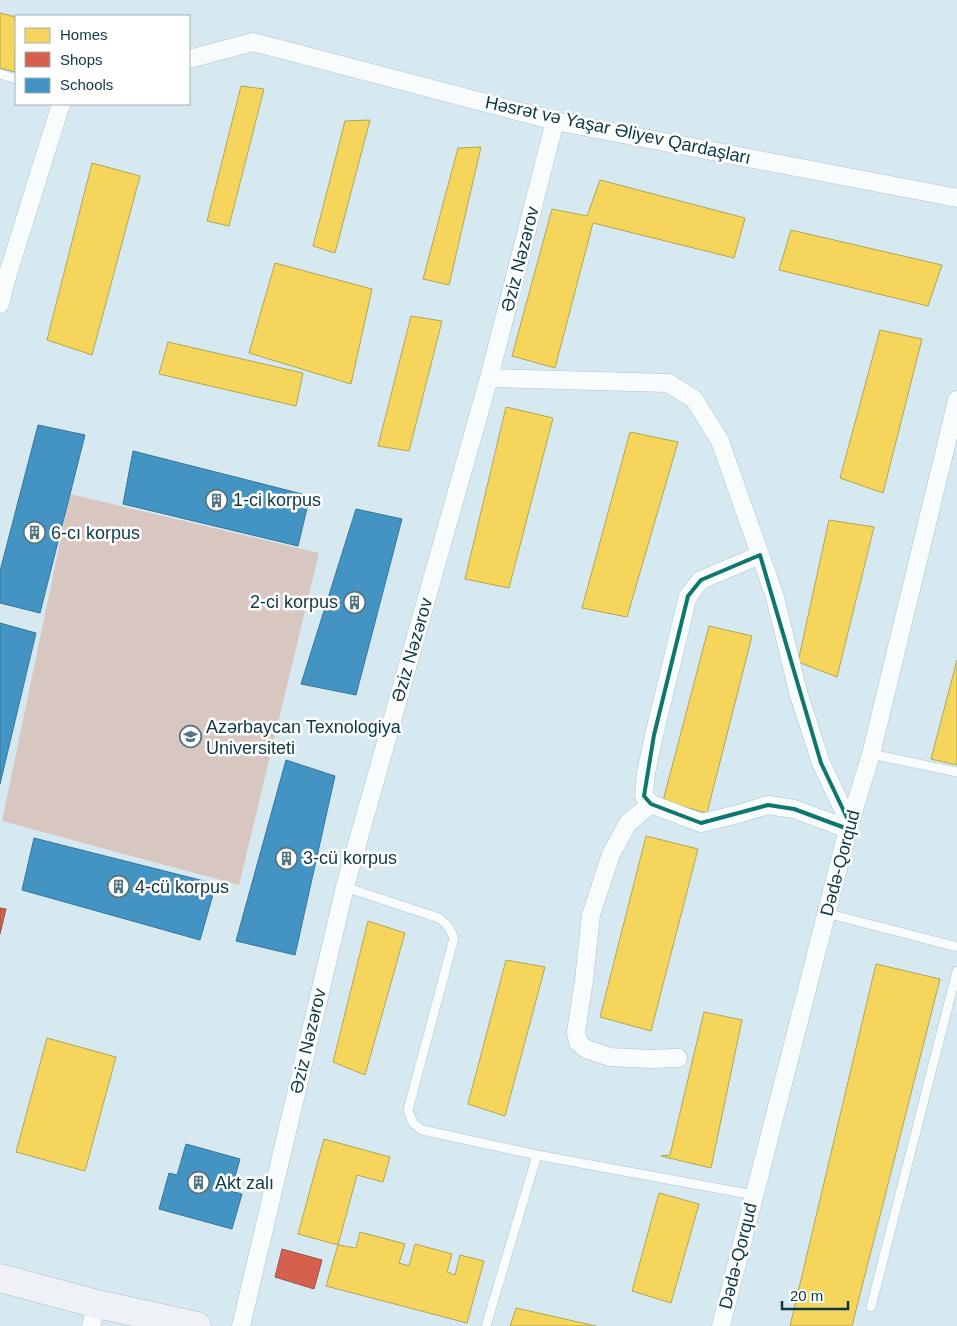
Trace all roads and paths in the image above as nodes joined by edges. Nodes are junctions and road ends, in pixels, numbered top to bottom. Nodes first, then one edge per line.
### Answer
1 (190, 59) edge
2 (0, 74) edge
3 (15, 79) edge
4 (61, 105) edge
5 (555, 121) junction
6 (957, 198) edge
7 (3, 280) edge
8 (0, 304) edge
9 (489, 378) junction
10 (957, 400) edge
11 (760, 555) junction
12 (871, 754) junction
13 (957, 772) edge
14 (650, 804) junction
15 (848, 826) junction
16 (344, 887) junction
17 (826, 913) junction
18 (957, 947) edge
19 (957, 970) edge
20 (678, 1058) dead end
21 (537, 1155) junction
22 (754, 1196) junction
23 (0, 1278) edge
24 (871, 1307) dead end
25 (94, 1315) edge
26 (197, 1326) edge
27 (241, 1326) edge
28 (486, 1326) edge
29 (721, 1326) edge

1 - 5 street, Həsrət və Yaşar Əliyev Qardaşları
2 - 3 lane
4 - 7 street
5 - 6 street, Həsrət və Yaşar Əliyev Qardaşları
5 - 9 street, Əziz Nəzərov
7 - 8 street
9 - 11 street
9 - 16 street, Əziz Nəzərov
10 - 12 street, Dədə-Qorqud
11 - 14 street
11 - 15 street
12 - 13 lane
12 - 15 street, Dədə-Qorqud
14 - 15 street
14 - 20 street
15 - 17 street, Dədə-Qorqud
16 - 21 lane
16 - 27 street, Əziz Nəzərov
17 - 18 lane
17 - 22 street, Dədə-Qorqud
19 - 24 lane
21 - 22 lane
21 - 28 lane
22 - 29 street, Dədə-Qorqud
23 - 25 main road
25 - 26 main road

